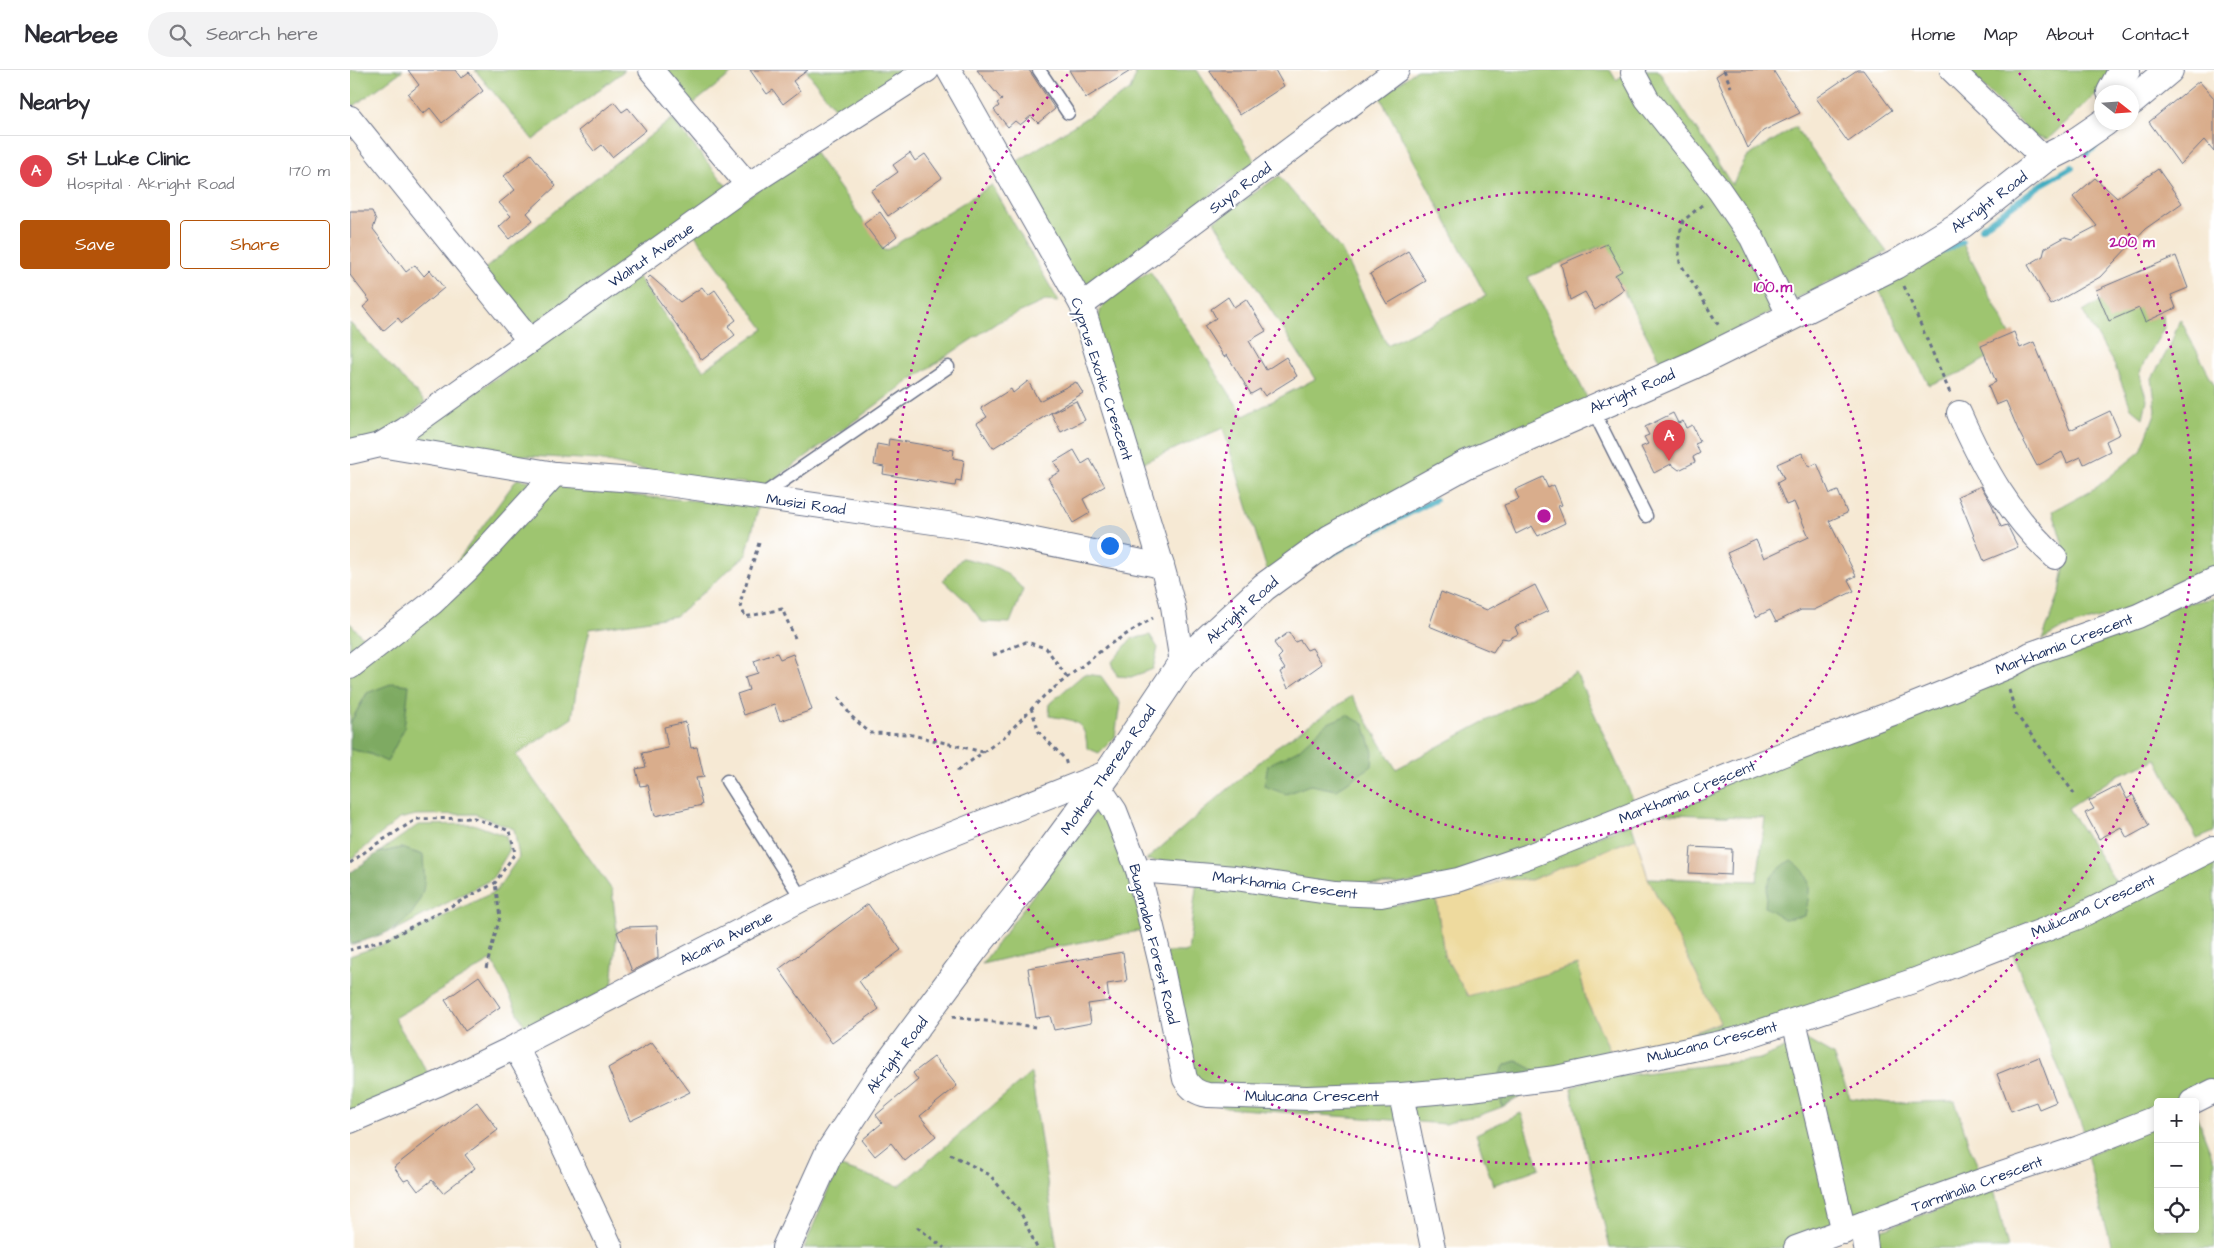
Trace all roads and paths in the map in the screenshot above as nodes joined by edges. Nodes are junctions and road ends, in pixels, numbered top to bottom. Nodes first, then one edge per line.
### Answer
1 (651, 70) edge
2 (927, 70) edge
3 (949, 70) edge
4 (1039, 70) edge
5 (1397, 70) edge
6 (1634, 70) edge
7 (1724, 70) edge
8 (1952, 70) edge
9 (2126, 70) edge
10 (2169, 70) edge
11 (2115, 85) edge
12 (1731, 87) dead end
13 (2139, 95) edge
14 (1068, 113) dead end
15 (350, 118) edge
16 (2094, 125) edge
17 (2044, 159) junction
18 (748, 185) junction
19 (1719, 190) junction
20 (1895, 265) junction
21 (1082, 305) junction
22 (1790, 317) junction
23 (530, 341) junction
24 (1731, 346) junction
25 (948, 367) dead end
26 (1592, 408) junction
27 (1959, 413) joint
28 (380, 445) junction
29 (350, 452) edge
30 (554, 474) junction
31 (759, 497) junction
32 (1646, 516) dead end
33 (759, 543) dead end
34 (2055, 557) dead end
35 (1162, 566) junction
36 (2212, 588) edge
37 (1173, 606) junction
38 (795, 638) dead end
39 (993, 655) dead end
40 (1182, 663) junction
41 (350, 667) edge
42 (2007, 667) junction
43 (1067, 677) junction
44 (838, 697) dead end
45 (1031, 708) junction
46 (983, 752) junction
47 (957, 771) dead end
48 (727, 781) dead end
49 (1093, 781) junction
50 (2076, 796) dead end
51 (2214, 848) edge
52 (350, 863) edge
53 (1138, 870) junction
54 (1032, 876) joint
55 (495, 883) junction
56 (802, 899) junction
57 (350, 950) edge
58 (486, 968) dead end
59 (934, 1005) junction
60 (1794, 1021) junction
61 (1035, 1027) dead end
62 (515, 1048) junction
63 (1185, 1079) joint
64 (2214, 1091) edge
65 (1401, 1095) junction
66 (2199, 1098) edge
67 (2154, 1119) edge
68 (350, 1121) edge
69 (950, 1154) dead end
70 (917, 1227) dead end
71 (1854, 1228) junction
72 (610, 1248) edge
73 (786, 1248) edge
74 (944, 1248) edge
75 (1037, 1248) edge
76 (1434, 1248) edge
77 (1796, 1248) edge
78 (1866, 1248) edge

1 - 18 street
2 - 18 street, Walnut Avenue
3 - 21 street, Cyprus Exotic Crescent
4 - 14 lane
5 - 21 street, Suya Road
6 - 19 street
7 - 12 path
8 - 17 street
9 - 11 street
10 - 13 street
15 - 23 street
16 - 17 street, Akright Road
17 - 20 street, Akright Road
18 - 23 street, Walnut Avenue
19 - 22 street
19 - 24 path
20 - 22 street, Akright Road
20 - 27 path
21 - 35 street, Cyprus Exotic Crescent
22 - 24 street, Akright Road
23 - 28 street, Walnut Avenue
24 - 26 street, Akright Road
25 - 31 lane
26 - 32 lane
26 - 40 street, Akright Road
27 - 34 street
28 - 29 street, Musizi Road
28 - 30 street, Musizi Road
30 - 31 street, Musizi Road
30 - 41 street
31 - 35 street, Musizi Road
33 - 38 path
35 - 37 street
36 - 42 street, Markhamia Crescent
37 - 40 street
37 - 43 path
39 - 43 path
40 - 49 street, Mother Thereza Road
42 - 50 path
42 - 53 street, Markhamia Crescent
43 - 45 path
44 - 46 path
45 - 46 path
45 - 49 path
46 - 47 path
48 - 56 lane
49 - 53 street, Bugamaba Forest Road
49 - 54 street, Mother Thereza Road
49 - 56 street, Alcaria Avenue
51 - 60 street, Mulucana Crescent
52 - 55 path
53 - 63 street, Bugamaba Forest Road
54 - 59 street, Akright Road
55 - 57 path
55 - 58 path
56 - 62 street, Alcaria Avenue
59 - 61 path
59 - 73 street, Akright Road
60 - 65 street, Mulucana Crescent
60 - 71 street
62 - 68 street, Alcaria Avenue
62 - 72 street
63 - 65 street, Mulucana Crescent
64 - 66 street
65 - 76 street
67 - 71 street, Tarminalia Crescent
69 - 75 path
70 - 74 path
71 - 77 street, Tarminalia Crescent
71 - 78 street

